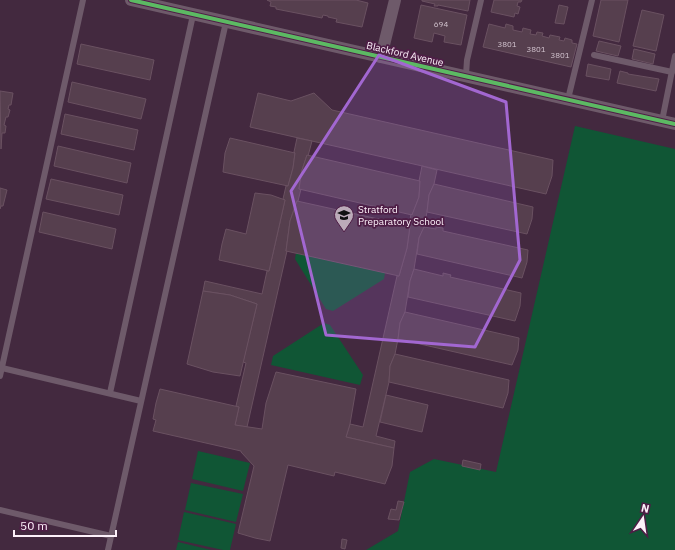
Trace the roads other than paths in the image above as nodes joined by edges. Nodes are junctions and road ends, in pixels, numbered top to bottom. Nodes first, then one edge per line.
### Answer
1 (83, 0) edge
2 (131, 0) edge
3 (395, 0) edge
4 (480, 0) edge
5 (592, 0) edge
6 (158, 3) edge
7 (193, 14) junction
8 (226, 22) junction
9 (594, 55) dead end
10 (381, 56) junction
11 (675, 56) edge
12 (672, 72) junction
13 (466, 76) junction
14 (568, 99) junction
15 (662, 121) junction
16 (675, 124) edge
17 (2, 368) junction
18 (0, 376) edge
19 (110, 393) junction
20 (141, 401) junction
21 (0, 510) edge
22 (111, 536) junction
23 (108, 550) edge

1 - 17 lane
2 - 6 street, Blackford Avenue
3 - 10 street
4 - 13 lane
5 - 14 lane
6 - 7 street, Blackford Avenue
7 - 8 street, Blackford Avenue
7 - 19 lane
8 - 10 street, Blackford Avenue
8 - 20 lane
9 - 12 lane
10 - 13 street, Blackford Avenue
11 - 12 lane
12 - 15 lane
13 - 14 street, Blackford Avenue
14 - 15 street, Blackford Avenue
15 - 16 street, Blackford Avenue
17 - 18 lane
17 - 19 lane
19 - 20 lane
20 - 22 lane
21 - 22 lane
22 - 23 lane

